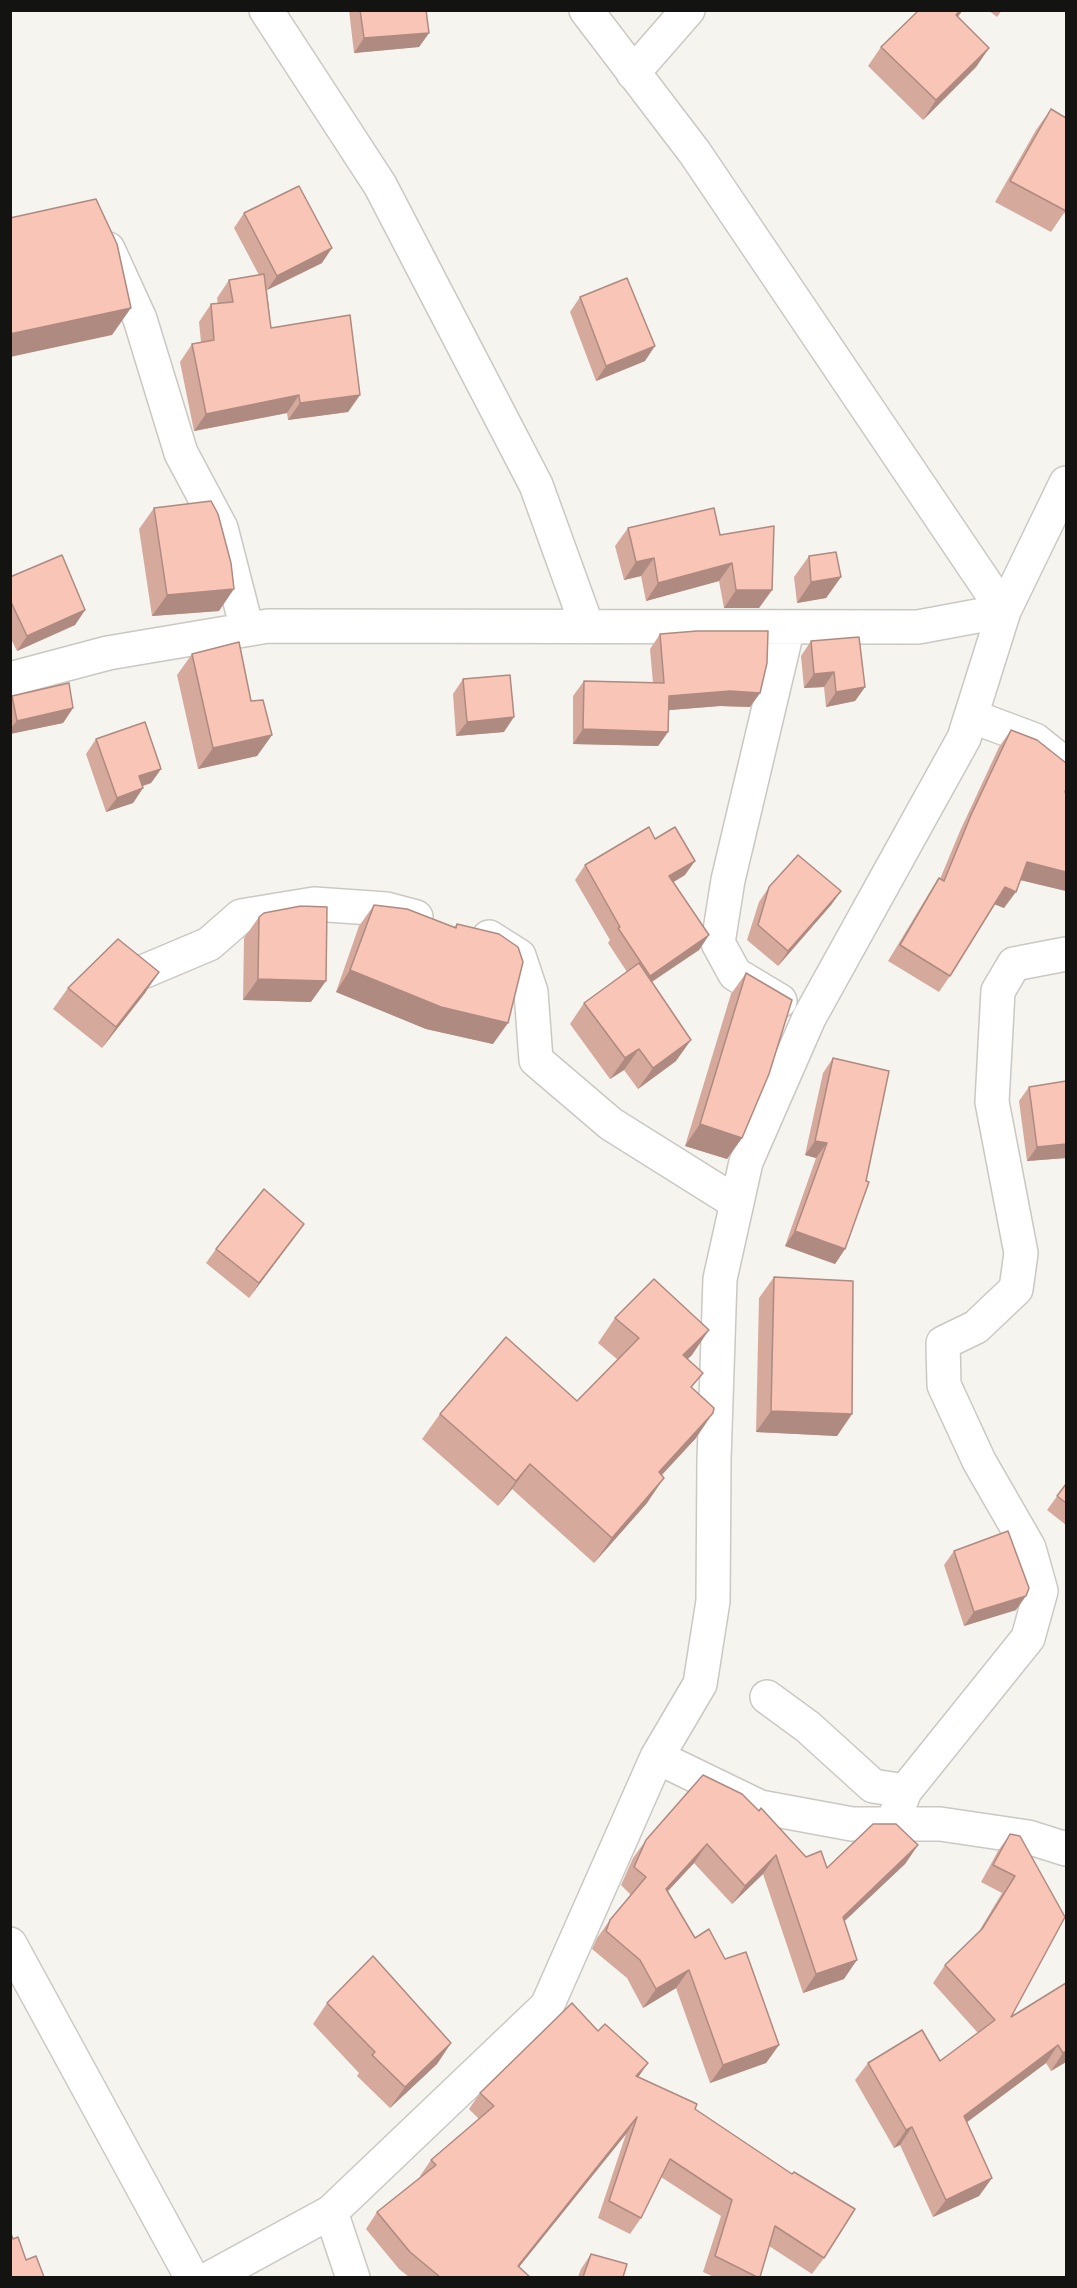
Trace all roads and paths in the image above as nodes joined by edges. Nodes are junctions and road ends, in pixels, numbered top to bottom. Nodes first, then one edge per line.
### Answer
1 (266, 10) edge
2 (586, 10) edge
3 (688, 10) edge
4 (633, 73) junction
5 (97, 223) edge
6 (1066, 483) edge
7 (1004, 610) junction
8 (587, 626) junction
9 (788, 627) junction
10 (247, 629) junction
11 (10, 679) edge
12 (971, 716) junction
13 (1066, 765) edge
14 (1066, 954) edge
15 (145, 971) edge
16 (809, 1018) junction
17 (737, 1203) junction
18 (767, 1697) dead end
19 (657, 1757) junction
20 (905, 1791) junction
21 (892, 1824) junction
22 (1066, 1849) edge
23 (10, 1944) edge
24 (331, 2212) junction
25 (211, 2276) edge
26 (353, 2277) edge

1 - 8 street
2 - 4 street
3 - 4 street
4 - 7 street
5 - 10 street
6 - 7 street
7 - 9 street
7 - 12 street
8 - 9 street
8 - 10 street
9 - 16 street
10 - 11 street
12 - 13 street
12 - 16 street
14 - 20 street
15 - 17 street
16 - 17 street
17 - 19 street
18 - 20 street
19 - 21 street
19 - 24 street
20 - 21 street
21 - 22 street
23 - 25 street
24 - 25 street
24 - 26 street

